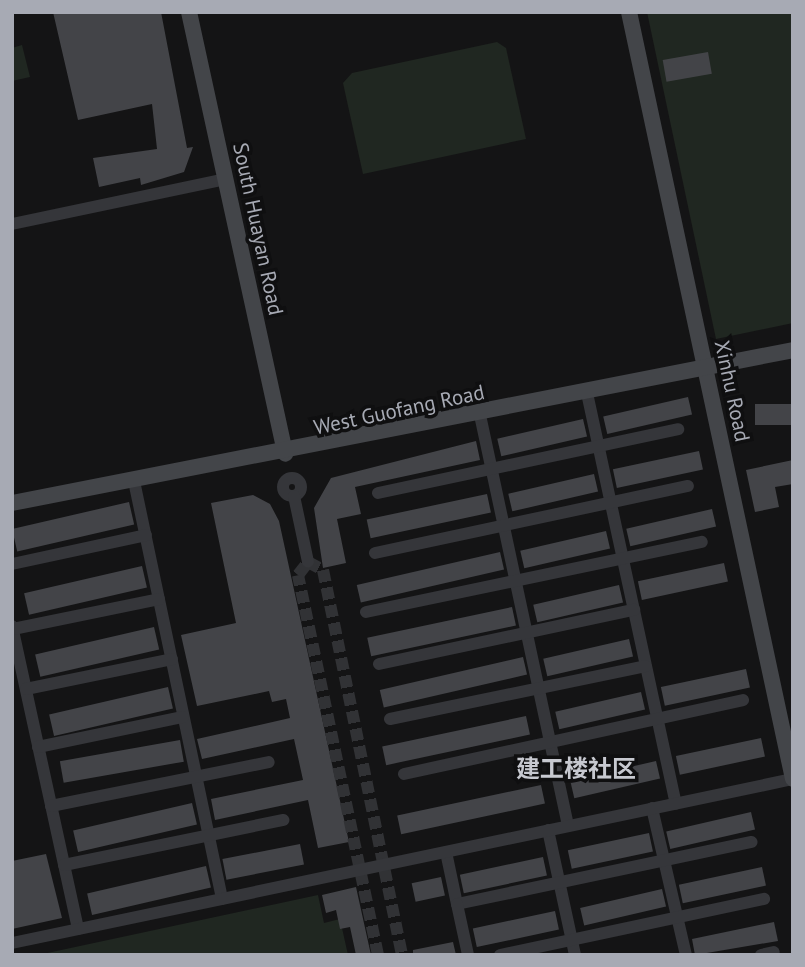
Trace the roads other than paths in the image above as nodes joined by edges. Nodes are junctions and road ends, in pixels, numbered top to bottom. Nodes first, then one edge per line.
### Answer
1 (189, 12) edge
2 (629, 12) edge
3 (225, 179) junction
4 (12, 224) edge
5 (793, 350) edge
6 (706, 368) junction
7 (587, 393) junction
8 (480, 415) junction
9 (678, 429) dead end
10 (598, 446) junction
11 (287, 467) junction
12 (491, 469) junction
13 (134, 481) junction
14 (688, 486) dead end
15 (378, 493) dead end
16 (12, 503) edge
17 (610, 503) junction
18 (503, 526) junction
19 (146, 536) junction
20 (702, 542) dead end
21 (374, 553) dead end
22 (622, 558) junction
23 (308, 562) dead end
24 (12, 564) edge
25 (515, 581) junction
26 (159, 599) junction
27 (634, 610) junction
28 (366, 612) dead end
29 (13, 628) edge
30 (526, 633) junction
31 (172, 659) junction
32 (379, 664) dead end
33 (646, 666) junction
34 (538, 688) junction
35 (26, 689) junction
36 (743, 700) dead end
37 (183, 717) junction
38 (390, 719) dead end
39 (658, 719) junction
40 (550, 742) junction
41 (38, 747) junction
42 (269, 762) dead end
43 (404, 774) dead end
44 (196, 778) junction
45 (793, 779) edge
46 (676, 803) junction
47 (51, 806) junction
48 (652, 808) junction
49 (283, 820) dead end
50 (568, 826) junction
51 (548, 830) junction
52 (208, 835) junction
53 (752, 842) dead end
54 (446, 852) junction
55 (664, 860) junction
56 (64, 865) junction
57 (559, 882) junction
58 (222, 899) junction
59 (764, 899) dead end
60 (457, 904) junction
61 (677, 917) junction
62 (78, 929) junction
63 (572, 939) junction
64 (12, 943) edge
65 (774, 952) dead end
66 (468, 955) edge
67 (500, 955) edge
68 (575, 955) edge
69 (686, 955) edge
70 (761, 955) edge

1 - 3 street, South Huayan Road
2 - 6 street, Xinhu Road
3 - 4 street
3 - 11 street, South Huayan Road
5 - 6 street, West Guofang Road
6 - 7 street, West Guofang Road
6 - 45 street, Xinhu Road
7 - 8 street, West Guofang Road
7 - 10 street
8 - 11 street, West Guofang Road
8 - 12 street
9 - 10 street
10 - 12 street
10 - 17 street
11 - 13 street, West Guofang Road
11 - 23 street
12 - 15 street
12 - 18 street
13 - 16 street, West Guofang Road
13 - 19 street
14 - 17 street
17 - 18 street
17 - 22 street
18 - 21 street
18 - 25 street
19 - 24 street
19 - 26 street
20 - 22 street
22 - 25 street
22 - 27 street
25 - 28 street
25 - 30 street
26 - 29 street
26 - 31 street
27 - 30 street
27 - 33 street
29 - 35 street
30 - 32 street
30 - 34 street
31 - 35 street
31 - 37 street
33 - 34 street
33 - 39 street
34 - 38 street
34 - 40 street
35 - 41 street
36 - 39 street
37 - 41 street
37 - 44 street
39 - 40 street
39 - 46 street
40 - 43 street
40 - 50 street
41 - 47 street
42 - 44 street
44 - 47 street
44 - 52 street
45 - 46 street
46 - 48 street
47 - 56 street
48 - 50 street
48 - 55 street
49 - 52 street
50 - 51 street
51 - 54 street
51 - 57 street
52 - 56 street
52 - 58 street
53 - 55 street
54 - 58 street
54 - 60 street
55 - 57 street
55 - 61 street
56 - 62 street
57 - 60 street
57 - 63 street
58 - 62 street
59 - 61 street
60 - 66 street
61 - 63 street
61 - 69 street
62 - 64 street
63 - 67 street
63 - 68 street
65 - 70 street

